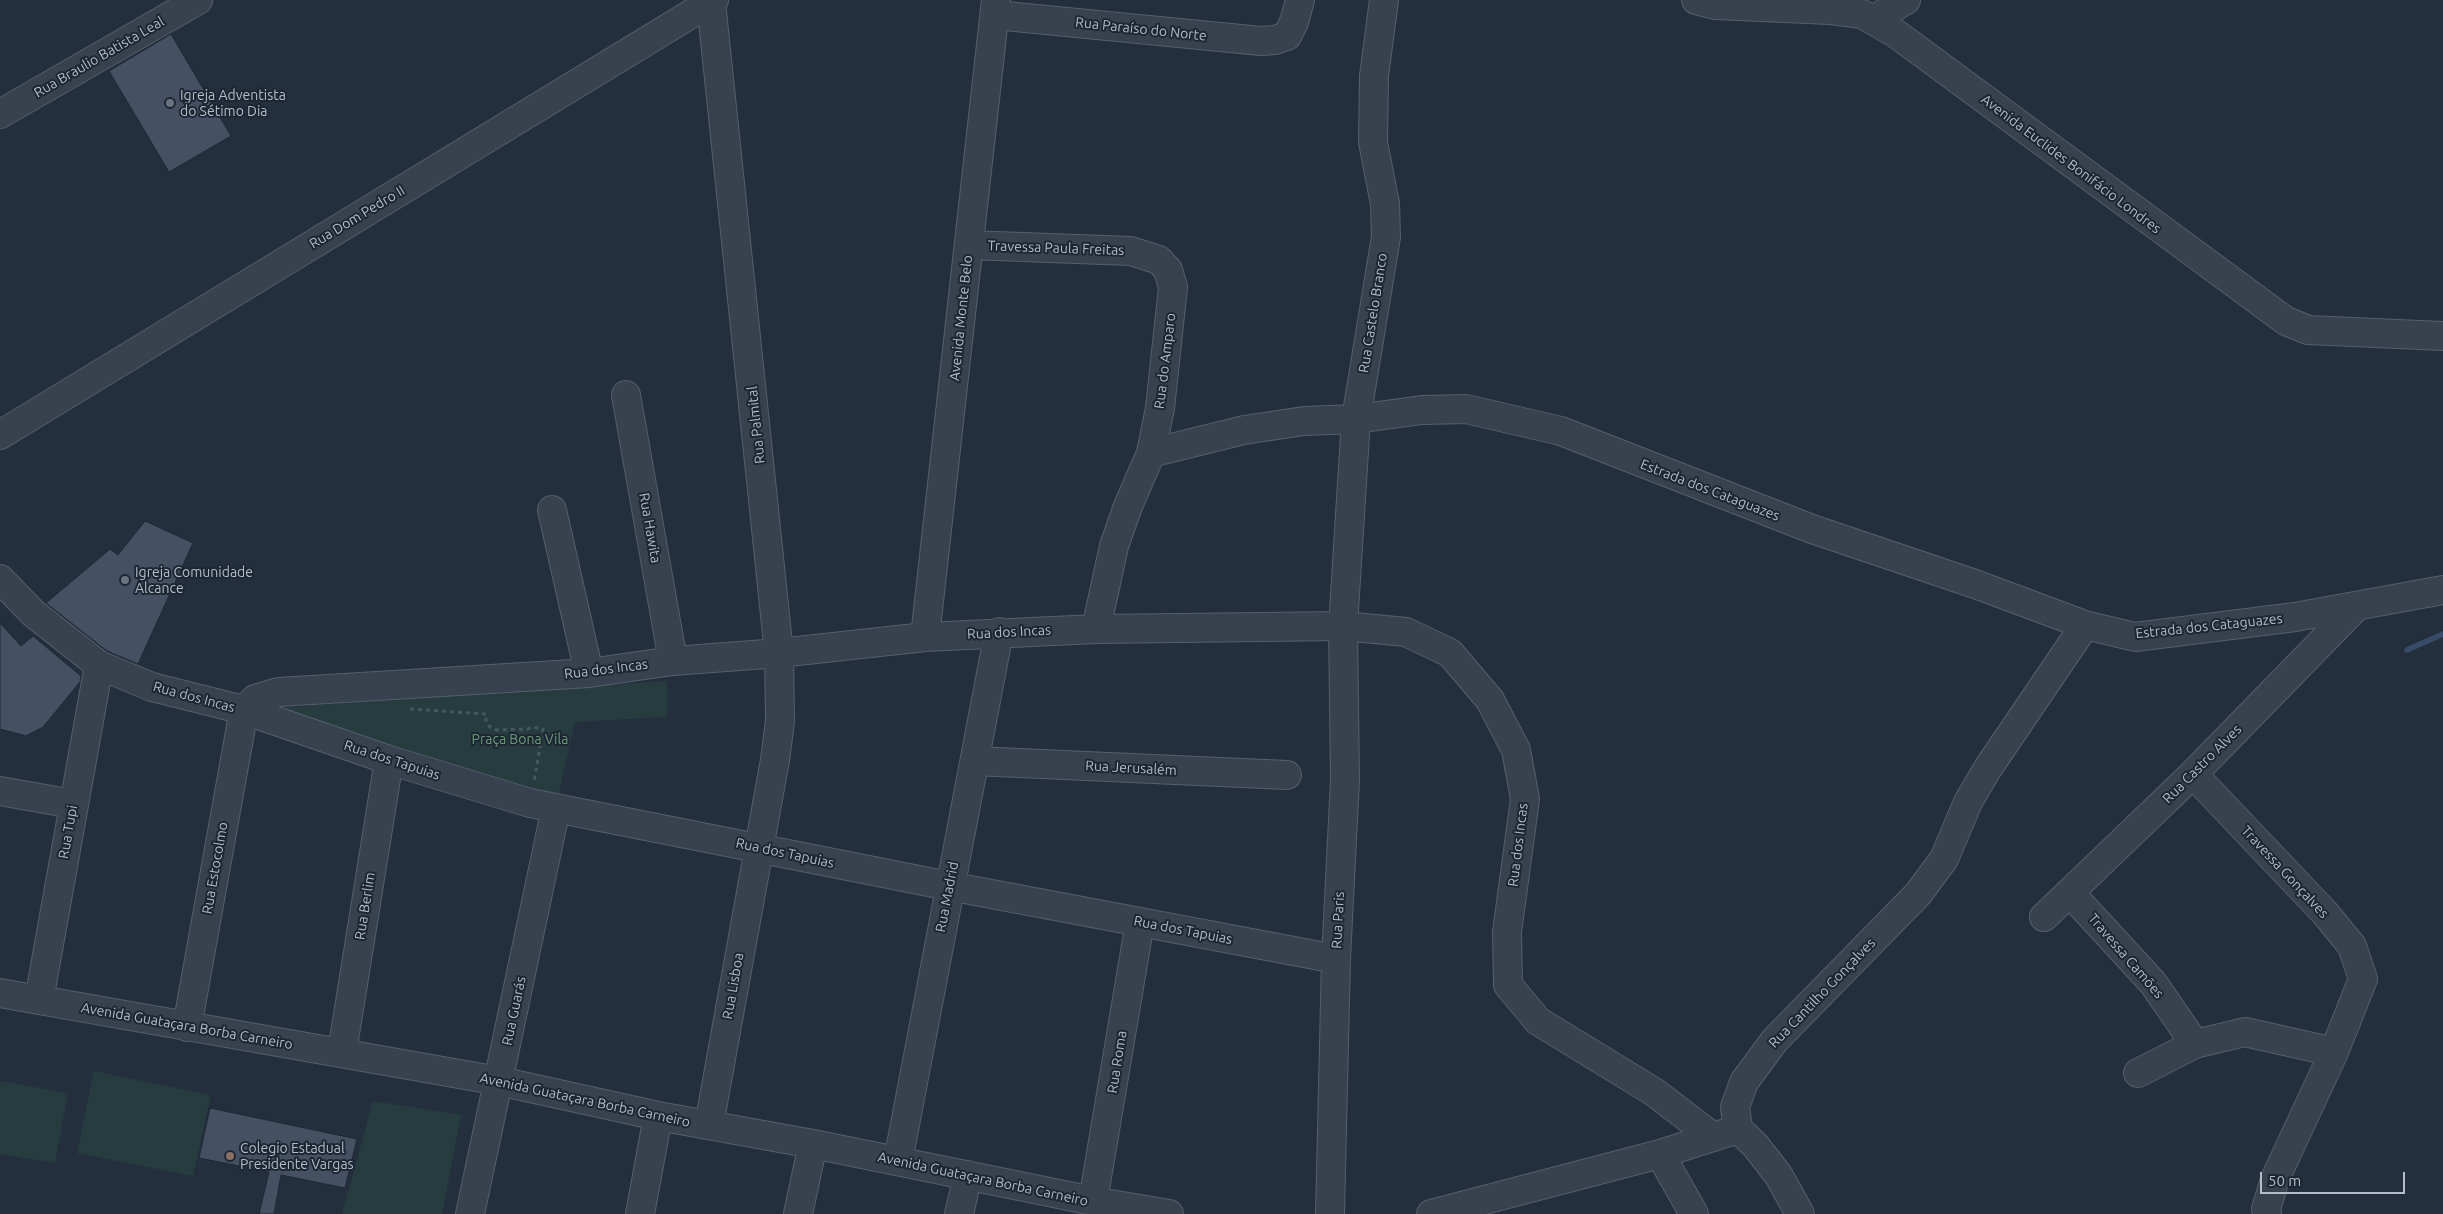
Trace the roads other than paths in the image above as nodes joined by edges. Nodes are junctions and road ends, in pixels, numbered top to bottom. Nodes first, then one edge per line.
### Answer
1 (198, 0) edge
2 (1300, 0) edge
3 (1384, 0) edge
4 (1696, 0) edge
5 (1906, 0) edge
6 (713, 1) edge
7 (995, 7) edge
8 (1873, 20) junction
9 (0, 114) edge
10 (969, 245) junction
11 (1168, 270) joint
12 (2443, 336) edge
13 (626, 395) dead end
14 (1356, 419) junction
15 (0, 435) edge
16 (1151, 453) junction
17 (552, 510) dead end
18 (0, 579) edge
19 (2443, 590) edge
20 (2356, 607) junction
21 (2085, 625) junction
22 (1343, 626) junction
23 (1096, 629) junction
24 (999, 632) junction
25 (925, 637) junction
26 (780, 653) junction
27 (674, 661) junction
28 (99, 665) junction
29 (589, 673) junction
30 (244, 710) junction
31 (389, 760) junction
32 (974, 761) junction
33 (2194, 774) junction
34 (1287, 775) dead end
35 (0, 790) edge
36 (73, 804) junction
37 (543, 806) junction
38 (758, 847) junction
39 (949, 886) junction
40 (2071, 894) junction
41 (2044, 917) dead end
42 (1140, 922) junction
43 (1336, 959) junction
44 (0, 992) edge
45 (39, 1000) junction
46 (187, 1027) junction
47 (2195, 1044) junction
48 (342, 1052) junction
49 (2334, 1052) junction
50 (2138, 1073) dead end
51 (499, 1080) junction
52 (658, 1116) junction
53 (709, 1125) junction
54 (1725, 1133) junction
55 (813, 1144) junction
56 (1660, 1154) junction
57 (898, 1161) junction
58 (968, 1175) junction
59 (1106, 1207) edge
60 (470, 1214) edge
61 (640, 1214) edge
62 (798, 1214) edge
63 (959, 1214) edge
64 (1169, 1214) edge
65 (1330, 1214) edge
66 (1432, 1214) edge
67 (1694, 1214) edge
68 (1800, 1214) edge
69 (2267, 1214) edge

1 - 9 street, Rua Braulio Batista Leal
2 - 7 street, Rua Paraíso do Norte
3 - 14 street, Rua Castelo Branco
4 - 8 street, Avenida Euclides Bonifácio Londres
5 - 8 street
6 - 15 street, Rua Dom Pedro II
6 - 26 street, Rua Palmital
7 - 10 street, Avenida Monte Belo
8 - 12 street, Avenida Euclides Bonifácio Londres
10 - 11 street, Travessa Paula Freitas
10 - 25 street, Avenida Monte Belo
11 - 16 street, Rua do Amparo
13 - 27 street, Rua Hawita
14 - 16 street, Estrada dos Cataguazes
14 - 21 street, Estrada dos Cataguazes
14 - 22 street, Rua Castelo Branco
16 - 23 street
17 - 29 street
18 - 28 street, Rua dos Incas
19 - 20 street, Estrada dos Cataguazes
20 - 21 street, Estrada dos Cataguazes
20 - 33 street, Rua Castro Alves
21 - 54 street, Rua Cantilho Gonçalves
22 - 23 street, Rua dos Incas
22 - 43 street, Rua Paris
22 - 54 street, Rua dos Incas
23 - 24 street, Rua dos Incas
24 - 25 street, Rua dos Incas
24 - 32 street, Rua Madrid
25 - 26 street, Rua dos Incas
26 - 27 street, Rua dos Incas
26 - 38 street, Rua Palmital
27 - 29 street, Rua dos Incas
28 - 30 street, Rua dos Incas
28 - 36 street, Rua Tupi
29 - 30 street, Rua dos Incas
30 - 31 street, Rua dos Tapuias
30 - 46 street, Rua Estocolmo
31 - 37 street, Rua dos Tapuias
31 - 48 street, Rua Berlim
32 - 34 street, Rua Jerusalém
32 - 39 street, Rua Madrid
33 - 40 street, Rua Castro Alves
33 - 49 street, Travessa Gonçalves
35 - 36 street
36 - 45 street, Rua Tupi
37 - 38 street, Rua dos Tapuias
37 - 51 street, Rua Guarás
38 - 39 street, Rua dos Tapuias
38 - 53 street, Rua Lisboa
39 - 42 street, Rua dos Tapuias
39 - 57 street, Rua Madrid
40 - 41 street, Rua Castro Alves
40 - 47 street, Travessa Camões
42 - 43 street, Rua dos Tapuias
42 - 59 street, Rua Roma
43 - 65 street, Rua Paris
44 - 45 street, Avenida Guataçara Borba Carneiro
45 - 46 street, Avenida Guataçara Borba Carneiro
46 - 48 street, Avenida Guataçara Borba Carneiro
47 - 49 street
47 - 50 street
48 - 51 street, Avenida Guataçara Borba Carneiro
49 - 69 street
51 - 52 street, Avenida Guataçara Borba Carneiro
51 - 60 street, Rua Guarás
52 - 53 street, Avenida Guataçara Borba Carneiro
52 - 61 street
53 - 55 street, Avenida Guataçara Borba Carneiro
54 - 56 street
54 - 68 street, Rua dos Incas
55 - 57 street, Avenida Guataçara Borba Carneiro
55 - 62 street
56 - 66 street
56 - 67 street
57 - 58 street, Avenida Guataçara Borba Carneiro
58 - 59 street, Avenida Guataçara Borba Carneiro
58 - 63 street
59 - 64 street, Avenida Guataçara Borba Carneiro

